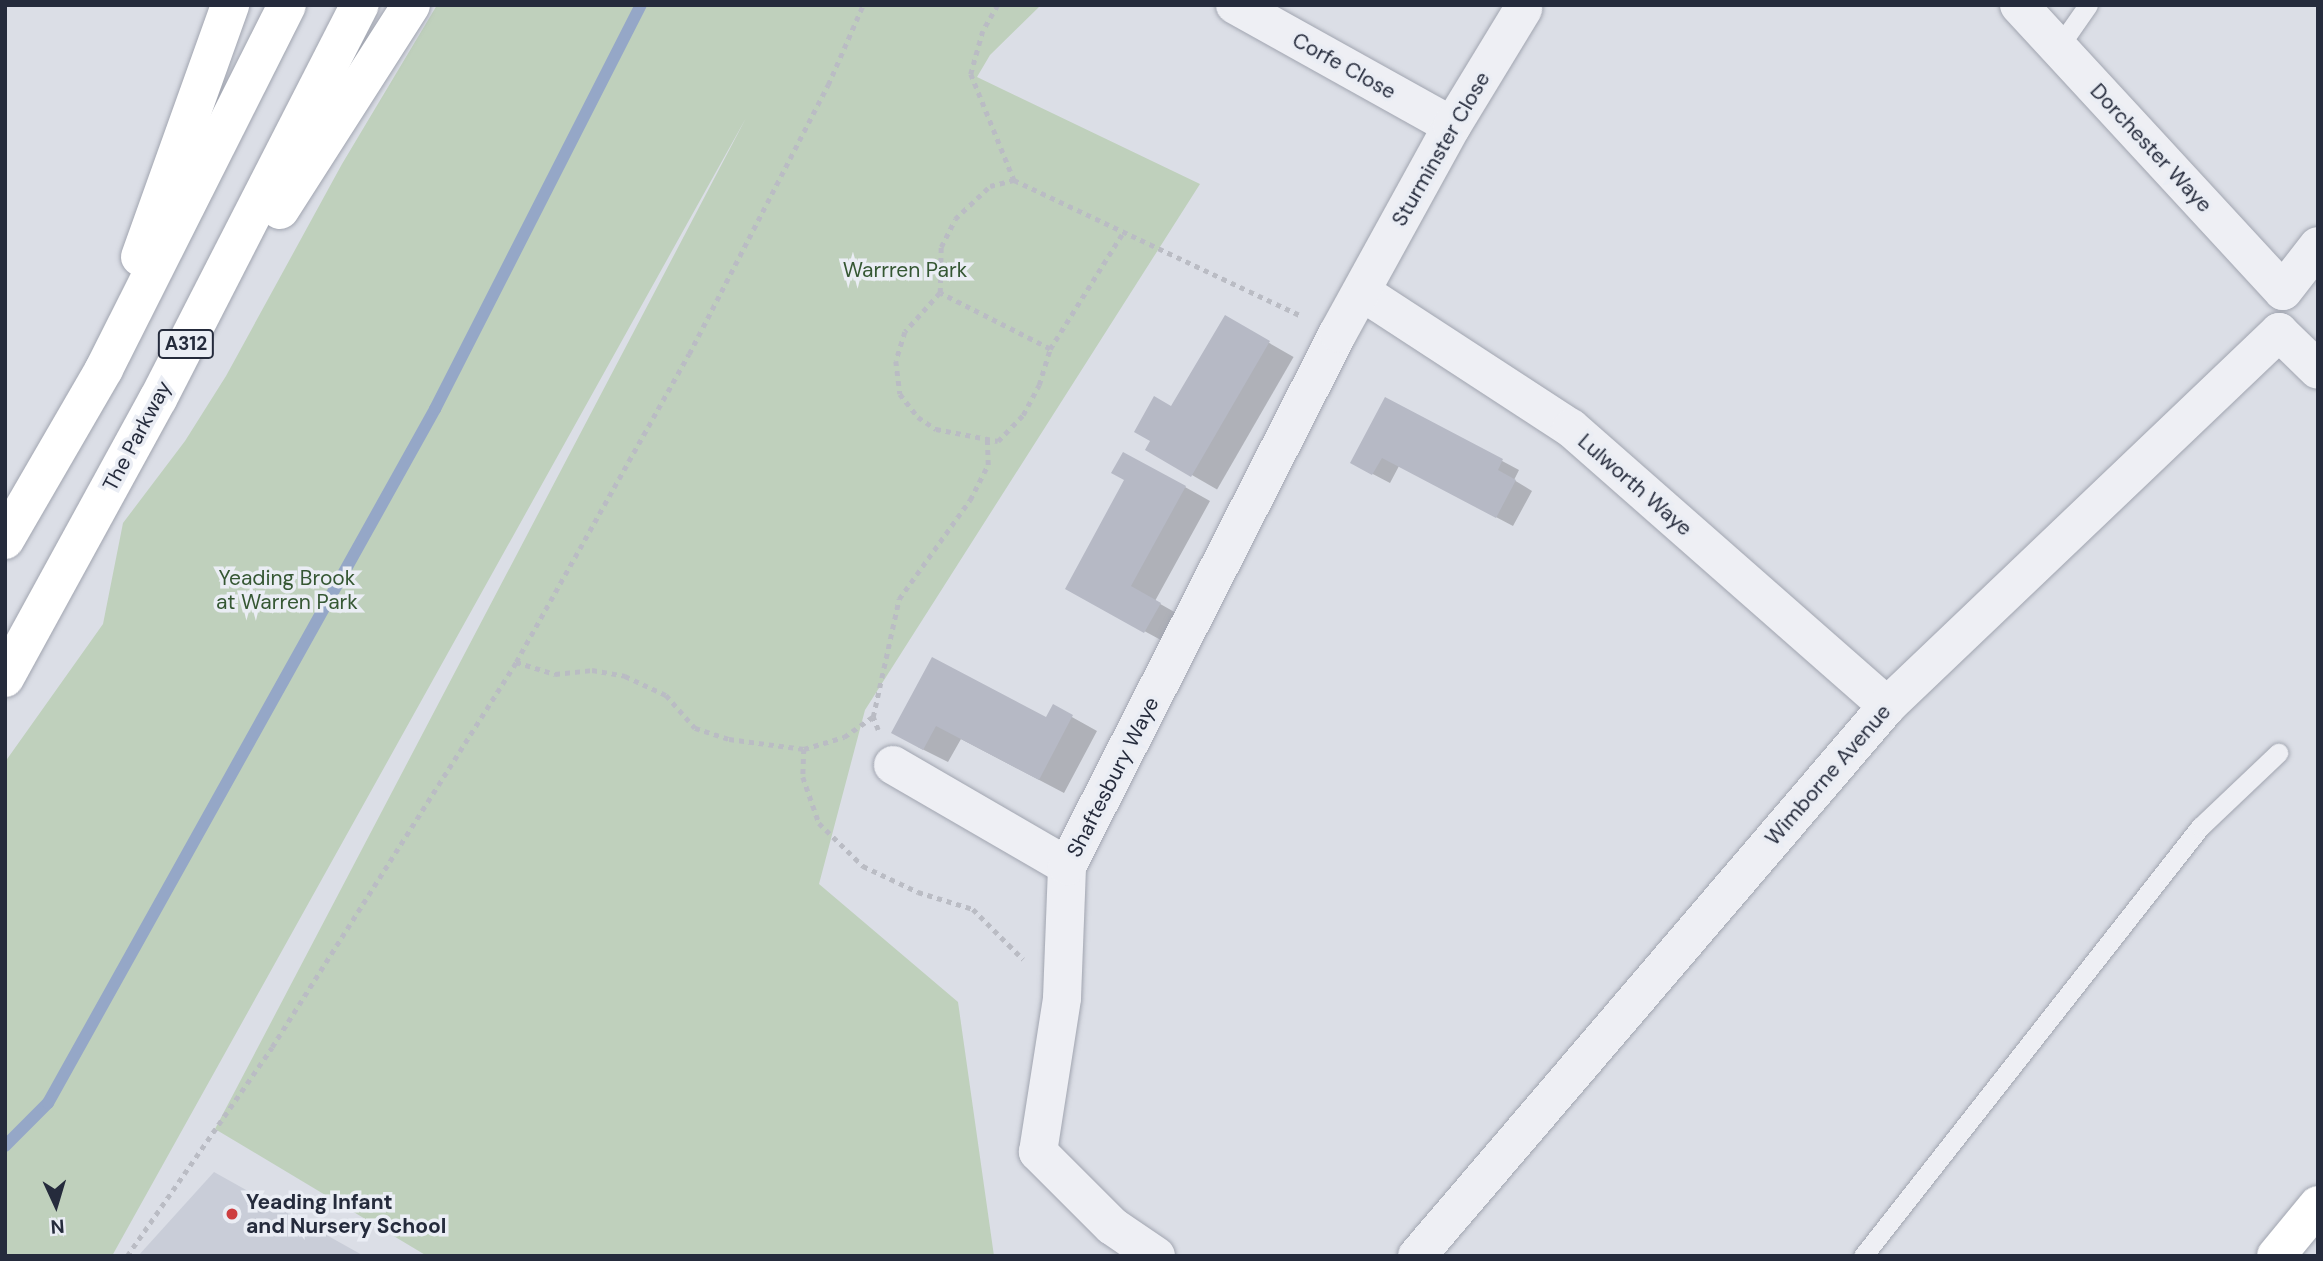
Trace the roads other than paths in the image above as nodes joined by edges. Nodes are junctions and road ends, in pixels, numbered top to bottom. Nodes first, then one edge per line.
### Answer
1 (230, 5) edge
2 (287, 5) edge
3 (360, 5) edge
4 (411, 5) edge
5 (1236, 5) edge
6 (2019, 5) edge
7 (2088, 5) edge
8 (1523, 9) dead end
9 (2058, 48) junction
10 (1452, 126) junction
11 (2318, 246) edge
12 (1362, 292) junction
13 (104, 369) junction
14 (2318, 370) edge
15 (158, 399) junction
16 (5, 540) edge
17 (5, 678) edge
18 (1887, 706) junction
19 (2278, 753) dead end
20 (893, 765) road end
21 (1067, 866) junction
22 (2318, 1205) edge
23 (1156, 1256) edge
24 (1417, 1256) edge
25 (1863, 1256) edge
26 (2276, 1256) edge

1 - 13 main road, A312
2 - 13 main road, A312
3 - 15 main road, The Parkway / A312
4 - 15 main road, A312
5 - 10 street, Corfe Close
6 - 9 street, Dorchester Waye
7 - 9 lane
8 - 10 street, Sturminster Close
9 - 11 street, Dorchester Waye
10 - 12 street, Sturminster Close
12 - 18 street, Lulworth Waye
12 - 21 street, Shaftesbury Waye
13 - 16 main road, A312
14 - 18 street, Wimborne Avenue
15 - 17 main road, The Parkway / A312
18 - 24 street, Wimborne Avenue
19 - 25 lane
20 - 21 street
21 - 23 street, Shaftesbury Waye
22 - 26 main road

